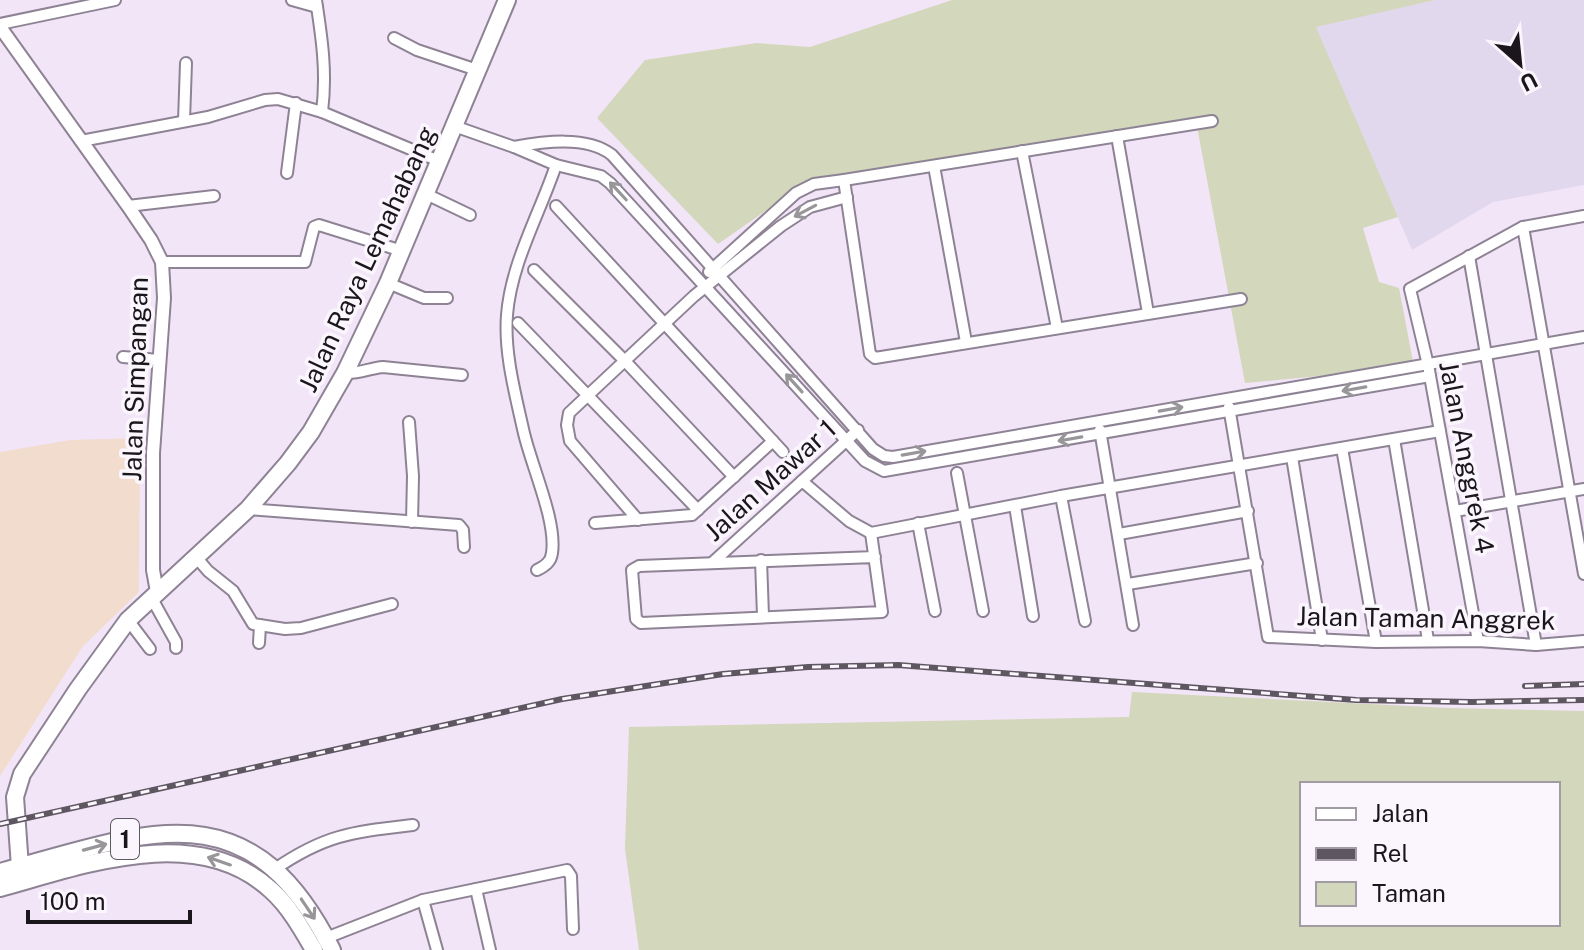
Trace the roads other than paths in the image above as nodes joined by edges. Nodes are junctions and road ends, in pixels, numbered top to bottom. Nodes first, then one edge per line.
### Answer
1 (115, 0) edge
2 (292, 0) edge
3 (507, 0) edge
4 (316, 4) edge
5 (0, 25) edge
6 (394, 38) dead end
7 (186, 63) dead end
8 (477, 70) junction
9 (296, 103) junction
10 (322, 112) junction
11 (184, 121) junction
12 (1212, 121) dead end
13 (454, 126) junction
14 (1117, 136) junction
15 (81, 141) junction
16 (514, 147) junction
17 (1022, 151) junction
18 (439, 161) junction
19 (556, 165) junction
20 (934, 166) junction
21 (287, 173) dead end
22 (844, 180) junction
23 (426, 194) junction
24 (214, 196) dead end
25 (847, 197) junction
26 (128, 206) junction
27 (556, 206) dead end
28 (470, 215) dead end
29 (1584, 219) edge
30 (1523, 227) junction
31 (402, 251) junction
32 (1469, 256) junction
33 (162, 262) junction
34 (534, 270) dead end
35 (716, 272) junction
36 (388, 283) junction
37 (704, 284) junction
38 (447, 298) dead end
39 (1241, 299) dead end
40 (1148, 313) junction
41 (518, 323) dead end
42 (665, 324) junction
43 (1057, 328) junction
44 (1584, 337) edge
45 (966, 342) junction
46 (1544, 344) junction
47 (1486, 355) junction
48 (123, 357) dead end
49 (159, 360) junction
50 (625, 361) junction
51 (1429, 370) junction
52 (345, 373) junction
53 (462, 375) dead end
54 (589, 395) junction
55 (1229, 405) junction
56 (409, 422) dead end
57 (1099, 422) junction
58 (858, 430) junction
59 (1440, 431) junction
60 (1101, 434) junction
61 (1394, 439) junction
62 (773, 441) junction
63 (846, 441) junction
64 (978, 442) junction
65 (1342, 448) junction
66 (783, 452) dead end
67 (980, 455) junction
68 (1292, 457) junction
69 (1240, 466) junction
70 (957, 473) dead end
71 (734, 477) junction
72 (802, 481) junction
73 (1111, 489) junction
74 (1584, 489) edge
75 (1570, 491) junction
76 (1061, 496) junction
77 (1512, 501) junction
78 (1015, 506) junction
79 (248, 509) junction
80 (698, 510) junction
81 (1248, 511) junction
82 (1455, 511) junction
83 (965, 515) junction
84 (638, 520) junction
85 (412, 522) junction
86 (595, 523) dead end
87 (918, 523) junction
88 (871, 533) junction
89 (1119, 534) junction
90 (464, 547) dead end
91 (196, 557) junction
92 (875, 557) junction
93 (761, 560) junction
94 (712, 563) junction
95 (1257, 563) junction
96 (537, 570) dead end
97 (1584, 574) edge
98 (1128, 584) junction
99 (154, 595) junction
100 (392, 604) dead end
101 (935, 611) dead end
102 (983, 611) dead end
103 (763, 616) junction
104 (1033, 616) dead end
105 (128, 620) junction
106 (1085, 621) dead end
107 (252, 625) junction
108 (1133, 625) dead end
109 (1322, 640) junction
110 (1428, 640) junction
111 (1478, 641) junction
112 (1584, 641) edge
113 (1376, 642) junction
114 (259, 643) dead end
115 (1536, 645) junction
116 (176, 648) dead end
117 (150, 649) dead end
118 (413, 825) dead end
119 (20, 867) junction
120 (275, 869) junction
121 (0, 872) edge
122 (0, 888) edge
123 (476, 889) junction
124 (423, 900) junction
125 (573, 929) dead end
126 (324, 946) edge
127 (437, 950) edge
128 (490, 950) edge

1 - 5 street
2 - 4 street
3 - 8 main road, Jalan Raya Lemahabang
4 - 10 street
5 - 15 street, Jalan Simpangan
6 - 8 street
7 - 11 street
8 - 13 main road, Jalan Raya Lemahabang
9 - 10 street
9 - 11 street
9 - 21 street
10 - 18 street
11 - 15 street
12 - 14 street
13 - 16 street
13 - 18 main road, Jalan Raya Lemahabang
14 - 17 street
14 - 40 street
15 - 26 street, Jalan Simpangan
16 - 19 street
16 - 35 street
17 - 20 street
17 - 43 street
18 - 23 main road, Jalan Raya Lemahabang
37 -> 19 street
19 - 96 street
20 - 22 street
20 - 45 street
22 - 25 street
22 - 35 street
23 - 28 street
23 - 31 main road, Jalan Raya Lemahabang
24 - 26 street
25 -> 35 street
25 - 45 street
26 - 33 street, Jalan Simpangan
27 - 42 street
29 - 30 street
30 - 32 street
30 - 46 street
31 - 33 street
31 - 36 main road, Jalan Raya Lemahabang
32 - 47 street
32 - 51 street, Jalan Anggrek 4
33 - 49 street, Jalan Simpangan
34 - 50 street
35 - 37 street
35 - 58 street
36 - 38 street
36 - 52 main road, Jalan Raya Lemahabang
37 - 42 street
63 -> 37 street
39 - 40 street
40 - 43 street
41 - 54 street
42 - 50 street
42 - 62 street
43 - 45 street
44 - 46 street
46 - 47 street
46 - 75 street
47 - 51 street
47 - 77 street
48 - 49 street
49 - 99 street, Jalan Simpangan
50 - 54 street
50 - 71 street
51 - 55 street
51 - 59 street, Jalan Anggrek 4
52 - 53 street
52 - 79 main road, Jalan Raya Lemahabang
54 - 80 street
54 - 84 street
57 -> 55 street
55 - 60 street
55 - 69 street
56 - 85 street
57 - 60 street
57 - 64 street
58 - 63 street, Jalan Mawar 1
58 -> 64 street
59 - 61 street
59 - 82 street, Jalan Anggrek 4
60 -> 67 street
60 - 73 street
61 - 65 street
61 - 110 street
62 - 66 street
62 - 71 street
63 - 67 street
63 - 72 street, Jalan Mawar 1
64 - 67 street
65 - 68 street
65 - 113 street
68 - 69 street
68 - 109 street
69 - 73 street
69 - 81 street
70 - 83 street
71 - 80 street
72 - 88 street
72 - 94 street, Jalan Mawar 1
73 - 76 street
73 - 89 street
74 - 75 street
75 - 77 street
75 - 97 street
76 - 78 street
76 - 106 street
77 - 82 street
77 - 115 street
78 - 83 street
78 - 104 street
79 - 85 street
79 - 91 main road, Jalan Raya Lemahabang
80 - 84 street
81 - 89 street
81 - 95 street
82 - 111 street, Jalan Anggrek 4
83 - 87 street
83 - 102 street
84 - 86 street
85 - 90 street
87 - 88 street
87 - 101 street
88 - 92 street
89 - 98 street
91 - 99 main road, Jalan Raya Lemahabang
91 - 107 street
92 - 93 street
92 - 103 street
93 - 94 street
93 - 103 street
94 - 103 street
95 - 98 street
95 - 109 street, Jalan Taman Anggrek
98 - 108 street
99 - 105 main road, Jalan Raya Lemahabang
99 - 116 street
100 - 107 street
105 - 117 street
105 - 119 main road, Jalan Raya Lemahabang
107 - 114 street
109 - 113 street, Jalan Taman Anggrek
110 - 111 street, Jalan Taman Anggrek
110 - 113 street, Jalan Taman Anggrek
111 - 115 street, Jalan Taman Anggrek
112 - 115 street, Jalan Taman Anggrek
118 - 120 street
119 -> 120 main road, 1
119 - 121 main road, 1
120 -> 126 main road, 1
126 -> 122 main road, 1
123 - 124 street
123 - 125 street
123 - 128 street
124 - 126 street
124 - 127 street

